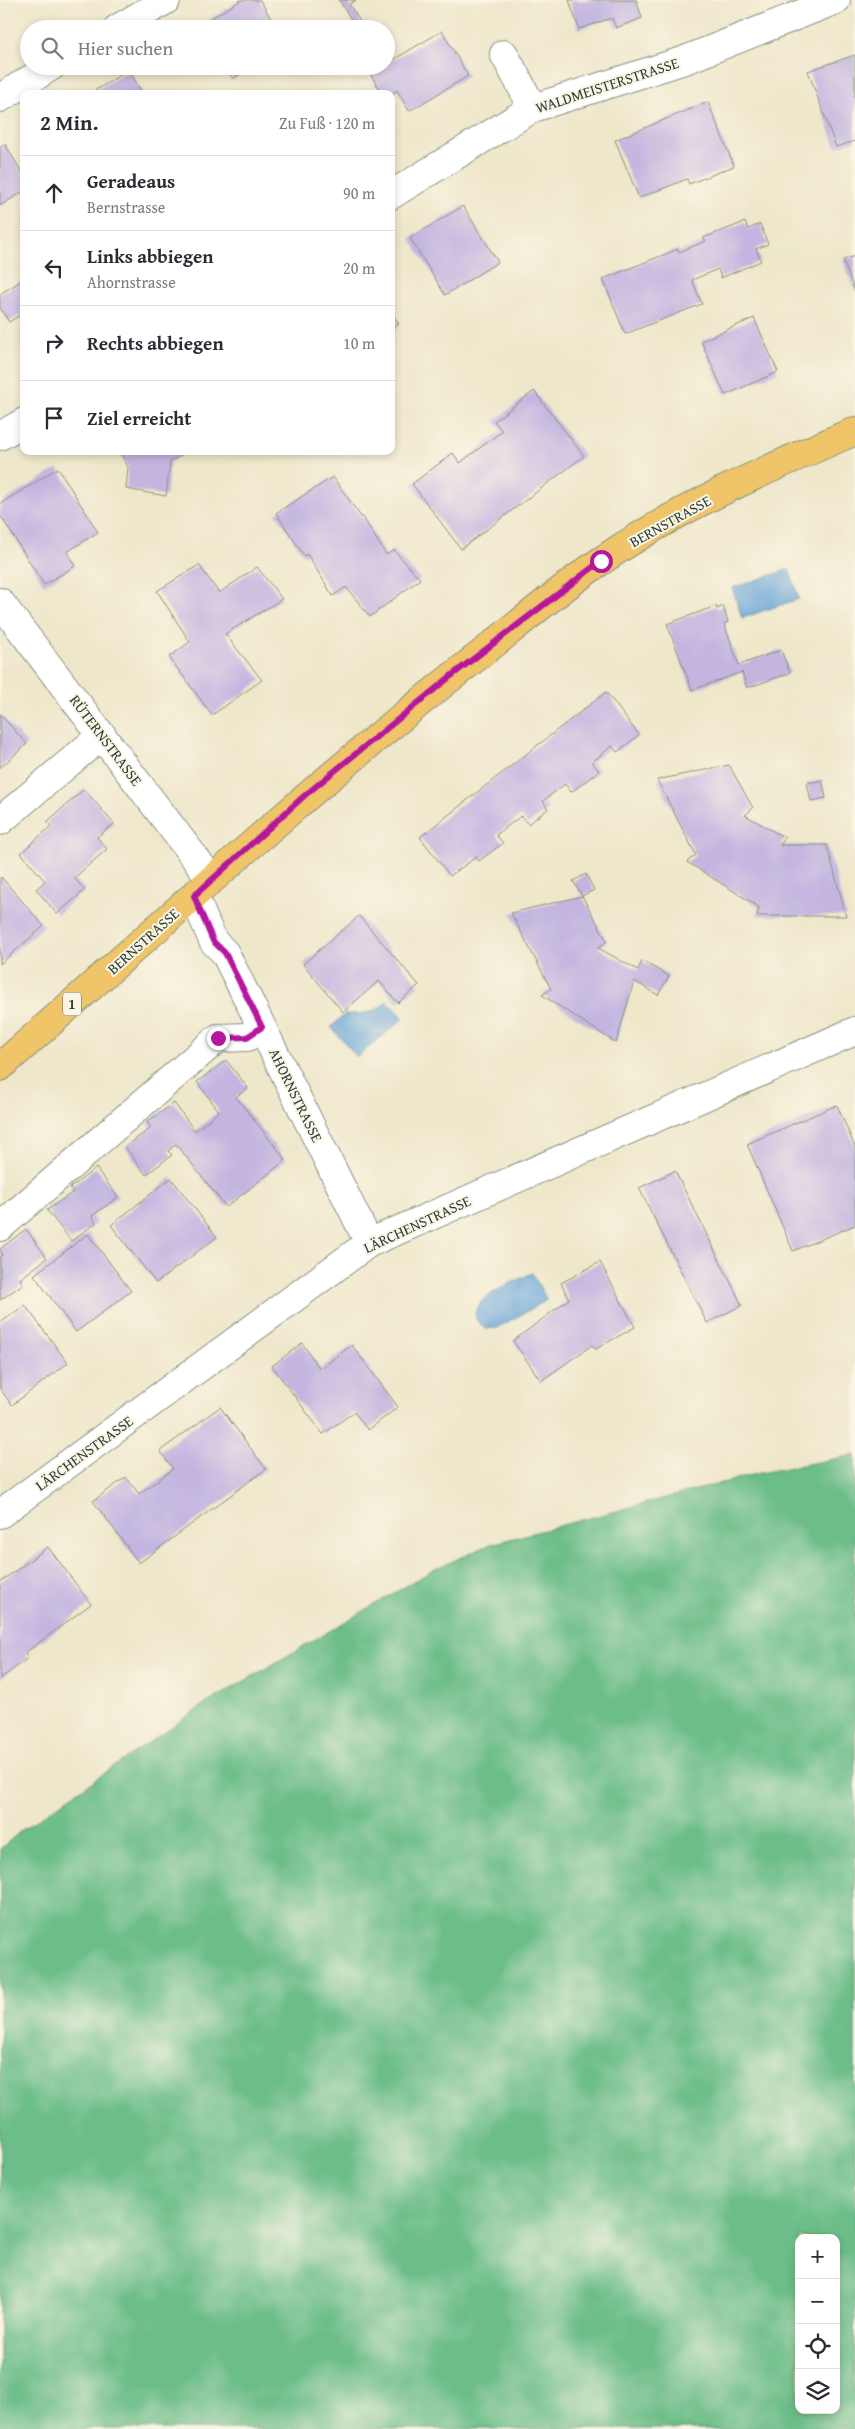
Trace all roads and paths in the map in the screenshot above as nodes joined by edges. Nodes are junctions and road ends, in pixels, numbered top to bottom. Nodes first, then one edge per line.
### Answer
1 (166, 0) edge
2 (836, 0) edge
3 (132, 20) edge
4 (504, 54) dead end
5 (37, 75) edge
6 (0, 98) edge
7 (533, 108) junction
8 (395, 194) edge
9 (20, 424) edge
10 (855, 432) edge
11 (0, 436) edge
12 (0, 602) edge
13 (102, 735) junction
14 (0, 821) edge
15 (202, 888) junction
16 (262, 1027) junction
17 (855, 1031) edge
18 (0, 1067) edge
19 (0, 1227) edge
20 (369, 1243) junction
21 (0, 1514) edge

1 - 3 street
2 - 7 street, WALDMEISTERSTRASSE
4 - 7 street
5 - 6 street
7 - 8 street, WALDMEISTERSTRASSE
9 - 11 street
10 - 15 main road, BERNSTRASSE / 1
12 - 13 street, RÜTERNSTRASSE
13 - 14 street
13 - 15 street, RÜTERNSTRASSE
15 - 16 street, AHORNSTRASSE
15 - 18 main road, BERNSTRASSE / 1
16 - 19 street
16 - 20 street, AHORNSTRASSE
17 - 20 street, LÄRCHENSTRASSE
20 - 21 street, LÄRCHENSTRASSE

